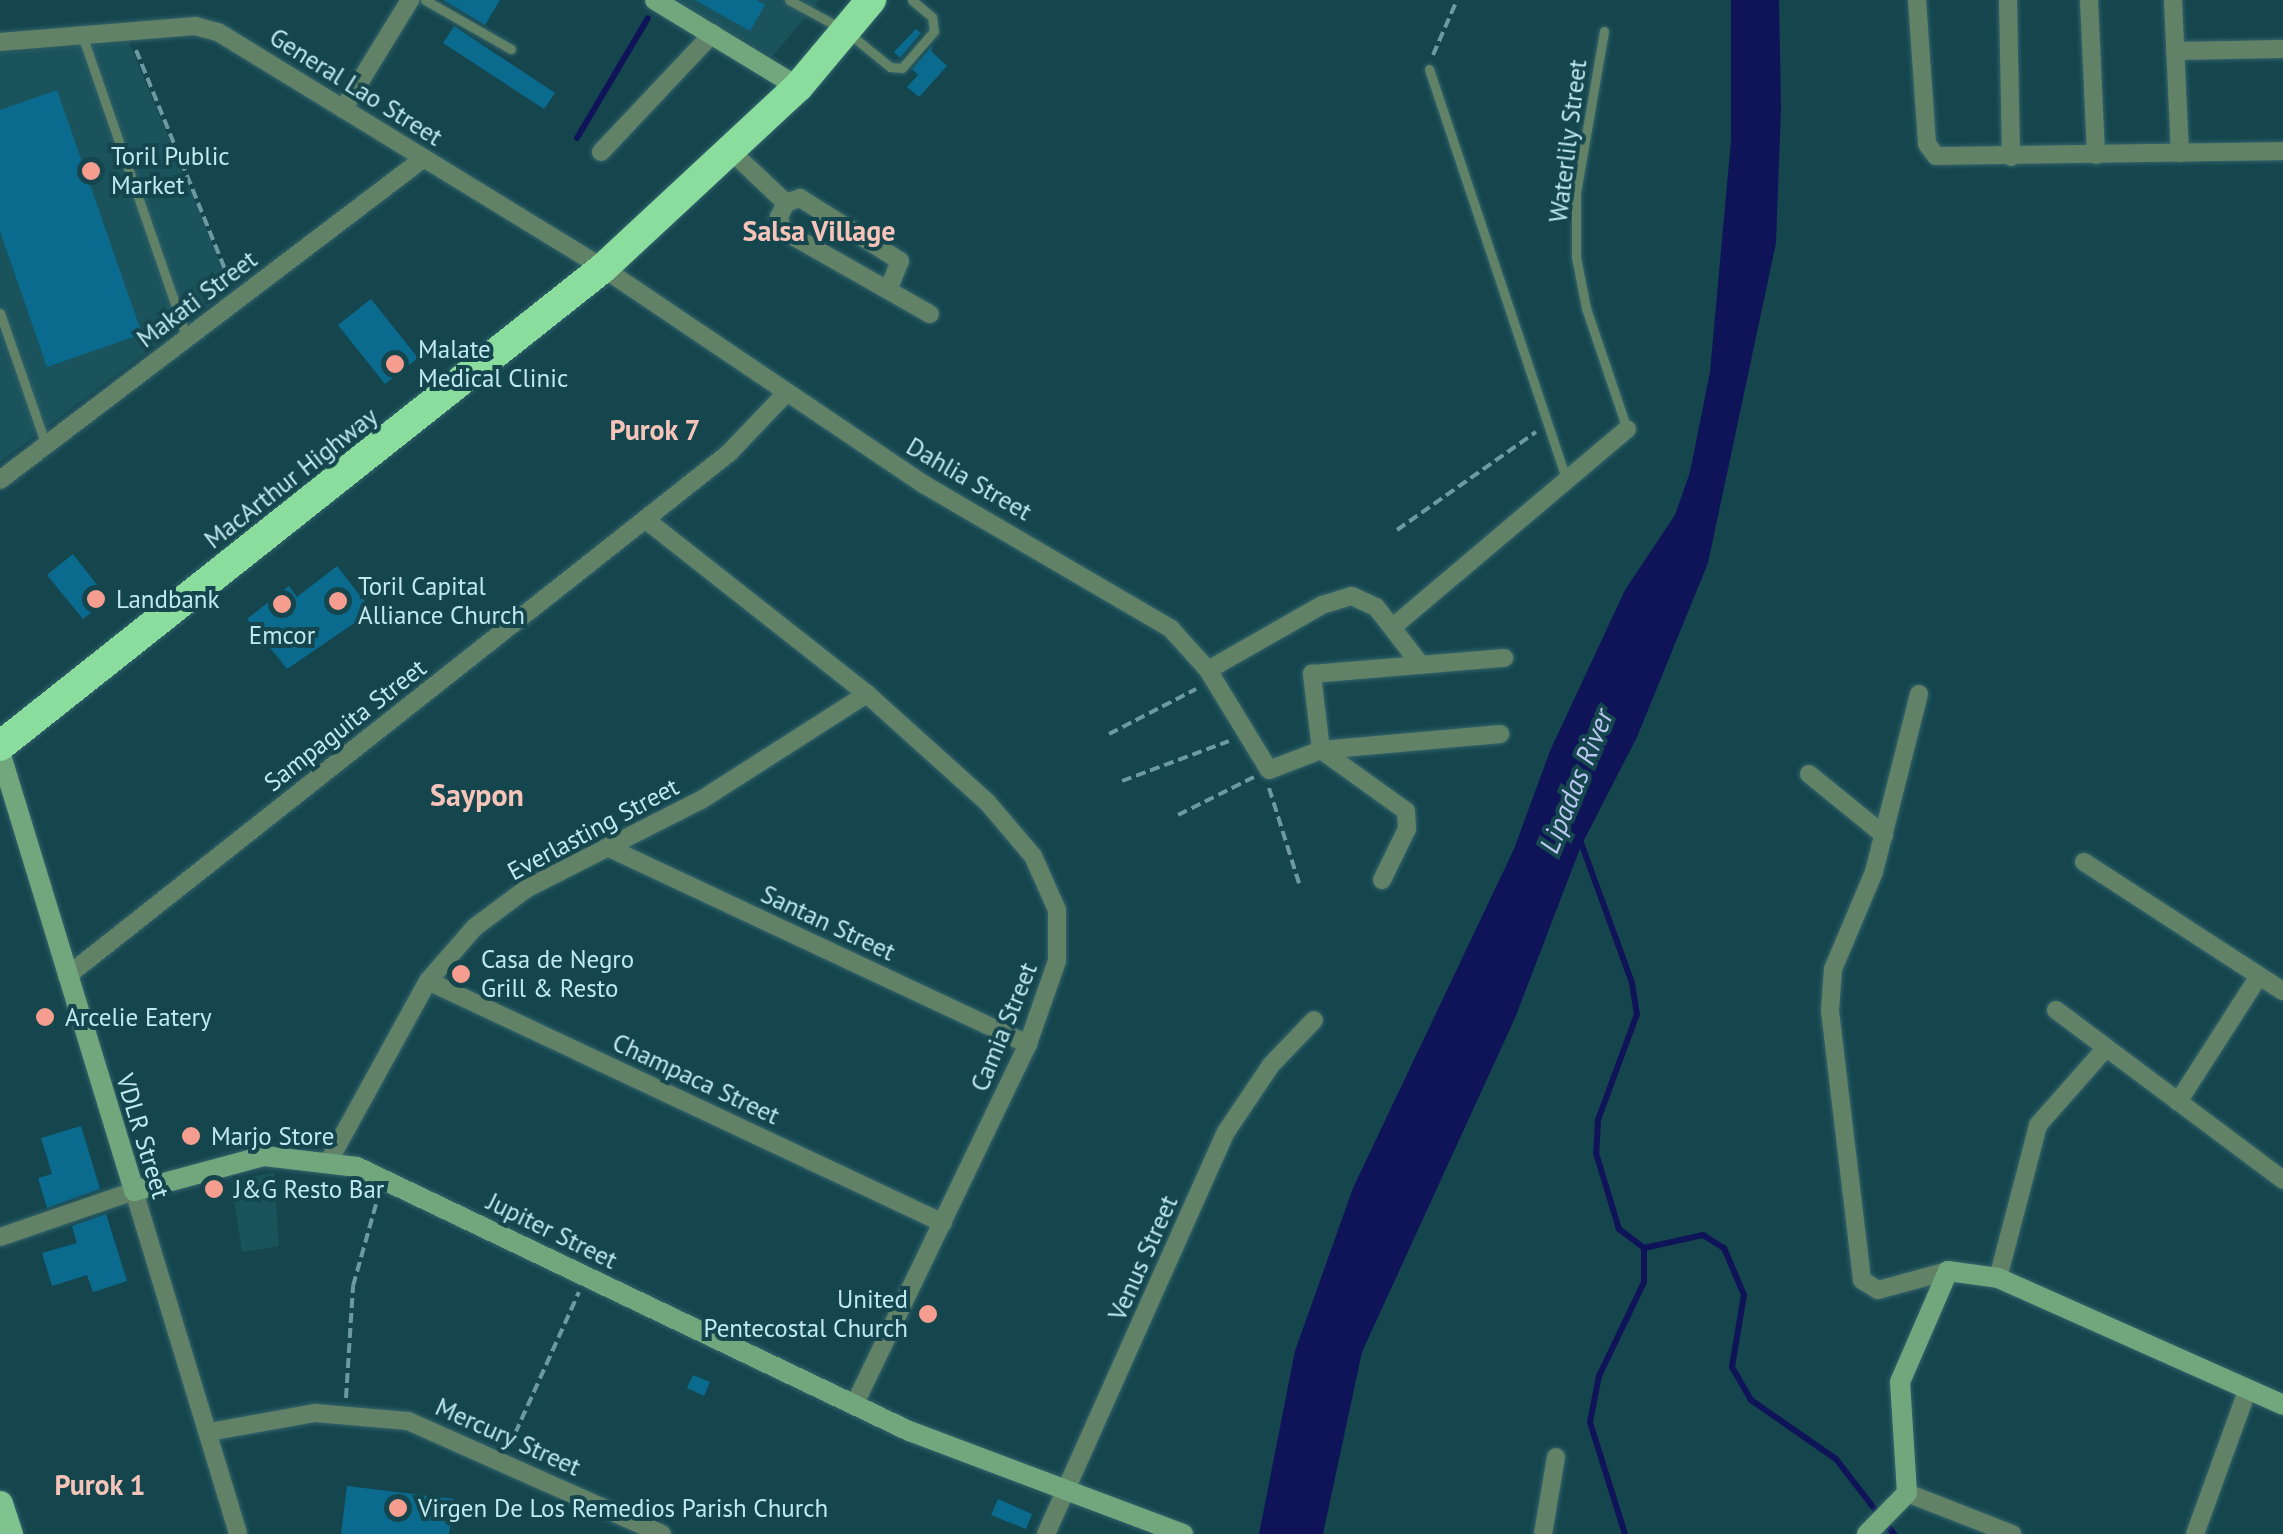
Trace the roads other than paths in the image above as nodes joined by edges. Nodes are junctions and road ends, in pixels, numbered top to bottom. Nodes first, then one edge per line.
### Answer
1 (410, 0) edge
2 (425, 0) edge
3 (654, 0) edge
4 (789, 0) edge
5 (871, 0) edge
6 (912, 0) edge
7 (1917, 0) edge
8 (2008, 0) edge
9 (2089, 0) edge
10 (2173, 0) edge
11 (1604, 30) dead end
12 (846, 31) junction
13 (713, 33) junction
14 (82, 35) junction
15 (0, 42) edge
16 (2283, 49) edge
17 (511, 50) dead end
18 (2175, 51) junction
19 (1429, 69) road end
20 (798, 87) junction
21 (343, 108) junction
22 (2283, 151) edge
23 (601, 152) dead end
24 (732, 152) junction
25 (2180, 154) junction
26 (2096, 155) junction
27 (2011, 157) junction
28 (424, 158) junction
29 (786, 203) junction
30 (603, 268) junction
31 (888, 290) junction
32 (0, 313) edge
33 (930, 314) dead end
34 (188, 338) junction
35 (787, 392) junction
36 (1628, 429) joint
37 (46, 445) junction
38 (0, 480) edge
39 (1567, 482) junction
40 (646, 520) junction
41 (1394, 626) junction
42 (1504, 658) dead end
43 (1421, 664) junction
44 (1211, 675) junction
45 (867, 694) junction
46 (1919, 694) dead end
47 (1500, 734) dead end
48 (0, 749) edge
49 (1321, 750) junction
50 (1809, 774) dead end
51 (1884, 834) junction
52 (607, 847) junction
53 (2084, 862) dead end
54 (1382, 880) dead end
55 (67, 976) junction
56 (2260, 976) junction
57 (428, 981) junction
58 (2283, 991) edge
59 (2056, 1010) dead end
60 (1314, 1020) dead end
61 (1028, 1044) junction
62 (2106, 1048) junction
63 (2178, 1102) junction
64 (330, 1159) junction
65 (2283, 1180) edge
66 (134, 1191) junction
67 (943, 1223) junction
68 (0, 1237) edge
69 (1948, 1270) junction
70 (1998, 1278) junction
71 (2248, 1388) junction
72 (2283, 1404) edge
73 (854, 1405) junction
74 (209, 1432) junction
75 (1556, 1457) dead end
76 (1065, 1491) junction
77 (1907, 1493) junction
78 (0, 1503) edge
79 (1879, 1525) edge
80 (10, 1534) edge
81 (238, 1534) edge
82 (662, 1534) edge
83 (1046, 1534) edge
84 (1183, 1534) edge
85 (1543, 1534) edge
86 (2012, 1534) edge
87 (2195, 1534) edge

1 - 21 street
2 - 17 lane
3 - 13 main road
4 - 12 lane
5 - 12 highway, MacArthur Highway
6 - 12 lane
7 - 27 street
8 - 27 street
9 - 26 street
10 - 18 street
11 - 36 lane, Waterlily Street
12 - 20 highway, MacArthur Highway
13 - 20 main road
13 - 23 street
14 - 15 street, General Lao Street
14 - 21 street, General Lao Street
14 - 34 lane
16 - 18 street
18 - 25 street
19 - 39 lane
20 - 24 highway, MacArthur Highway
21 - 28 street, General Lao Street
22 - 25 street
24 - 29 street
24 - 30 highway, MacArthur Highway
25 - 26 street
26 - 27 street
28 - 30 street, General Lao Street
28 - 34 street, Makati Street
29 - 31 street
29 - 31 street
30 - 35 street, Dahlia Street
30 - 48 highway, MacArthur Highway
31 - 33 street
32 - 37 lane
34 - 37 street, Makati Street
35 - 40 street, Sampaguita Street
35 - 44 street, Dahlia Street
36 - 39 street
37 - 38 street, Makati Street
39 - 41 street
40 - 45 street, Camia Street
40 - 55 street, Sampaguita Street
41 - 43 street
41 - 44 street
42 - 43 street
43 - 49 street
44 - 49 street, Dahlia Street
45 - 52 street, Everlasting Street
45 - 61 street, Camia Street
46 - 51 street
47 - 49 street
48 - 55 main road, VDLR Street
49 - 54 street
50 - 51 street
51 - 69 street
52 - 57 street, Everlasting Street
52 - 61 street, Santan Street
53 - 56 street
55 - 66 main road, VDLR Street
56 - 58 street
56 - 63 street
57 - 64 street, Everlasting Street
57 - 67 street, Champaca Street
59 - 62 street
60 - 76 street, Venus Street
61 - 67 street, Camia Street
62 - 63 street
62 - 70 street
63 - 65 street
64 - 66 main road, Jupiter Street
64 - 73 main road, Jupiter Street
66 - 68 street, Jupiter Street
66 - 74 street, VDLR Street
67 - 73 street, Camia Street
69 - 70 main road
69 - 77 main road
70 - 71 main road
71 - 72 main road
71 - 87 street
73 - 76 main road, Jupiter Street
74 - 81 street, VDLR Street
74 - 82 street, Mercury Street
75 - 85 street
76 - 83 street, Venus Street
76 - 84 main road, Jupiter Street
77 - 79 main road
77 - 86 street
78 - 80 main road

